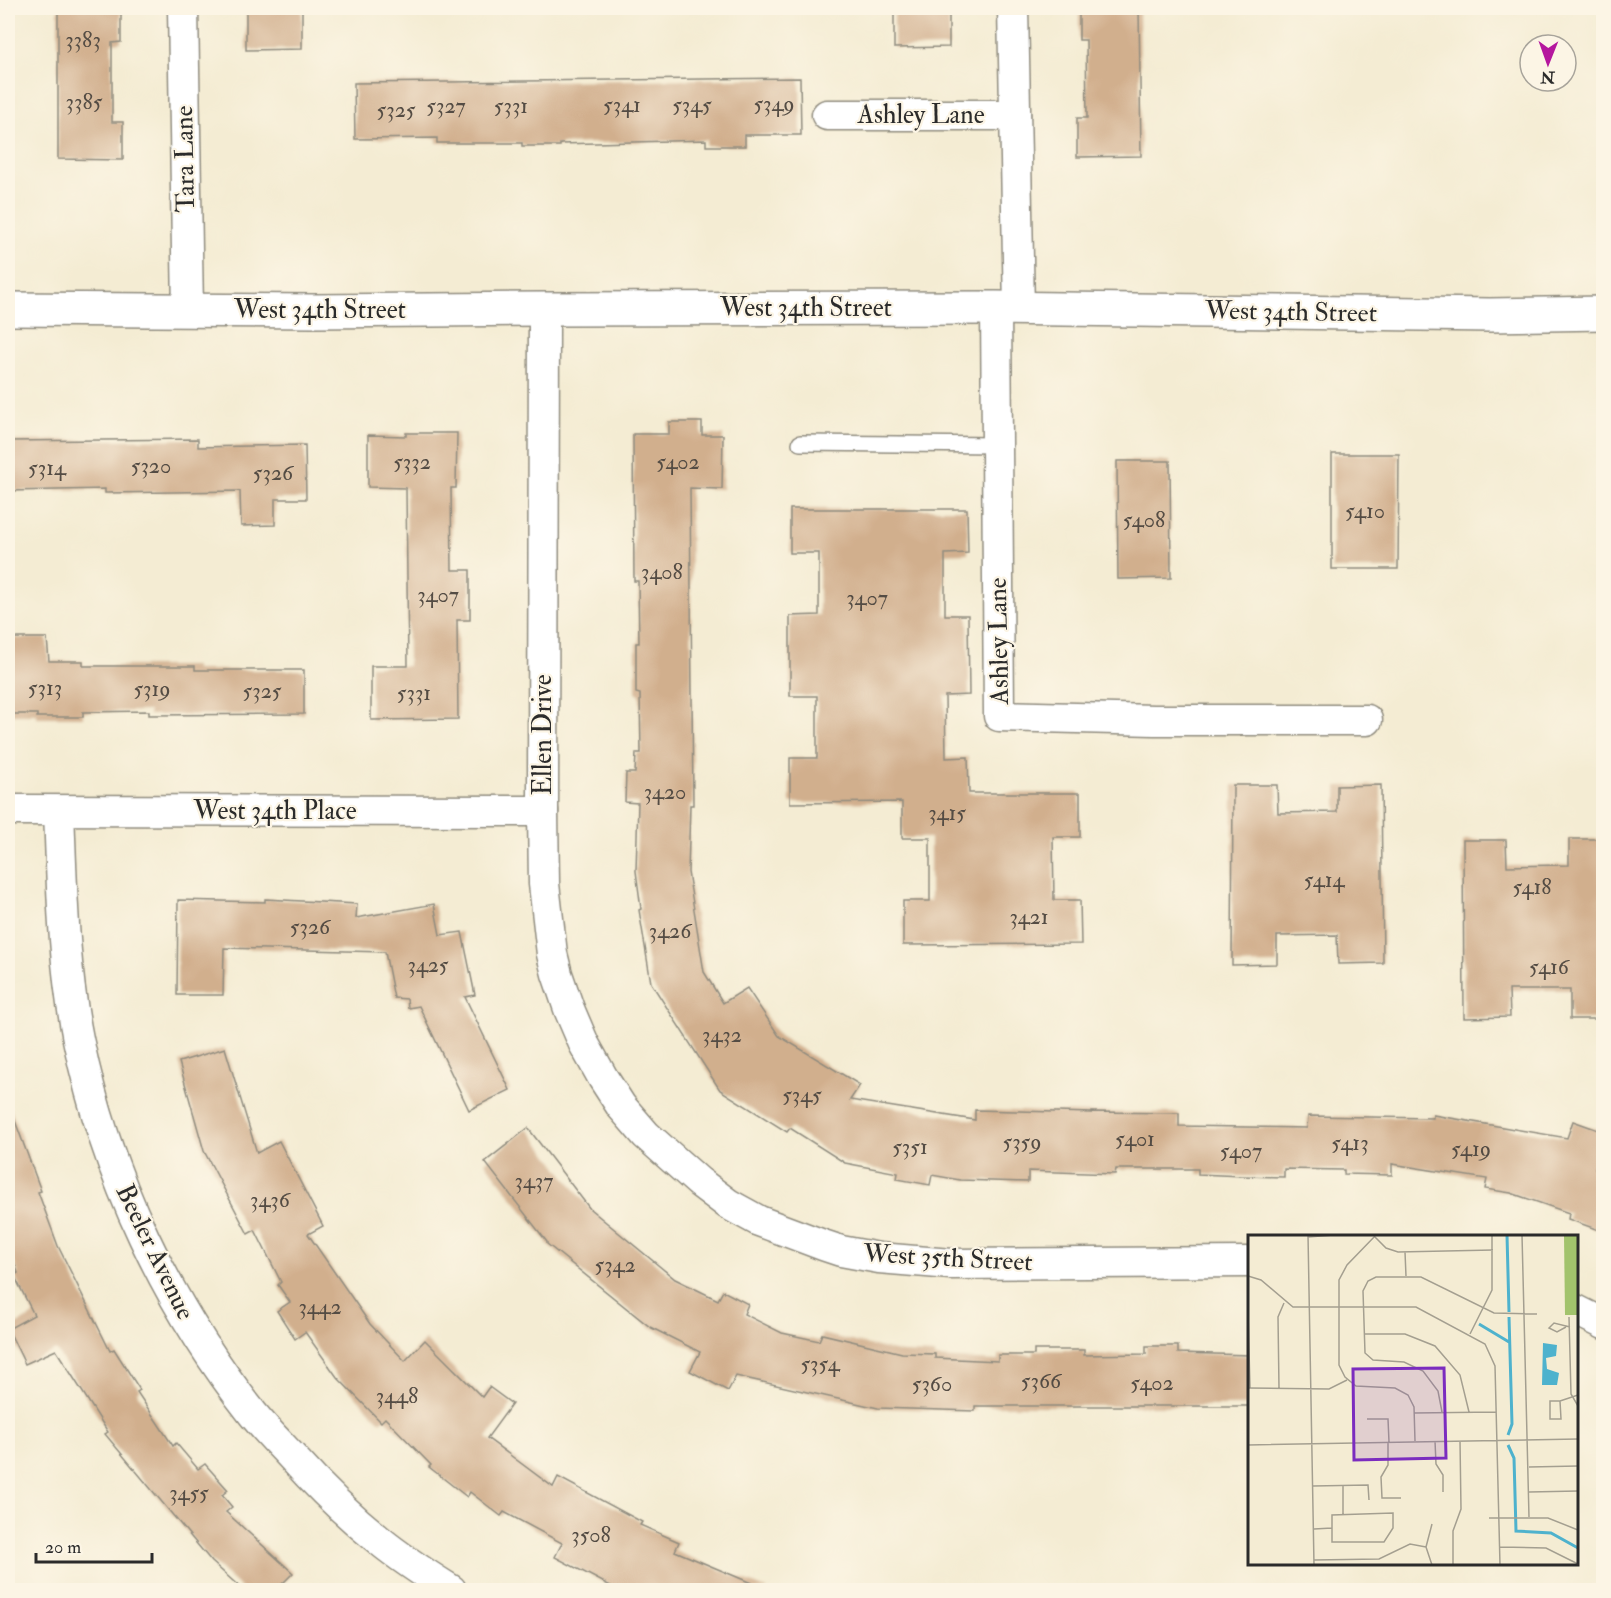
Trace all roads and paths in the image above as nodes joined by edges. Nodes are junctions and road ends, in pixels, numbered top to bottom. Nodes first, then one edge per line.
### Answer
1 (183, 8) edge
2 (1013, 8) edge
3 (827, 115) dead end
4 (1015, 115) junction
5 (8, 309) edge
6 (544, 309) junction
7 (1007, 309) junction
8 (188, 311) junction
9 (1604, 313) edge
10 (800, 443) dead end
11 (997, 445) junction
12 (1367, 720) dead end
13 (8, 810) edge
14 (59, 811) junction
15 (543, 811) junction
16 (646, 1135) joint
17 (1248, 1262) edge
18 (1578, 1311) edge
19 (1604, 1324) edge
20 (451, 1590) edge

1 - 8 street, Tara Lane
2 - 4 street, Ashley Lane
3 - 4 street, Ashley Lane
4 - 7 street, Ashley Lane
5 - 8 street, West 34th Street
6 - 7 street, West 34th Street
6 - 8 street, West 34th Street
6 - 15 street, Ellen Drive
7 - 9 street, West 34th Street
7 - 11 street, Ashley Lane
10 - 11 lane
11 - 12 street, Ashley Lane
13 - 14 street, West 34th Place
14 - 15 street, West 34th Place
14 - 20 street, Beeler Avenue
15 - 16 street, Ellen Drive
16 - 17 street, West 35th Street
18 - 19 street

